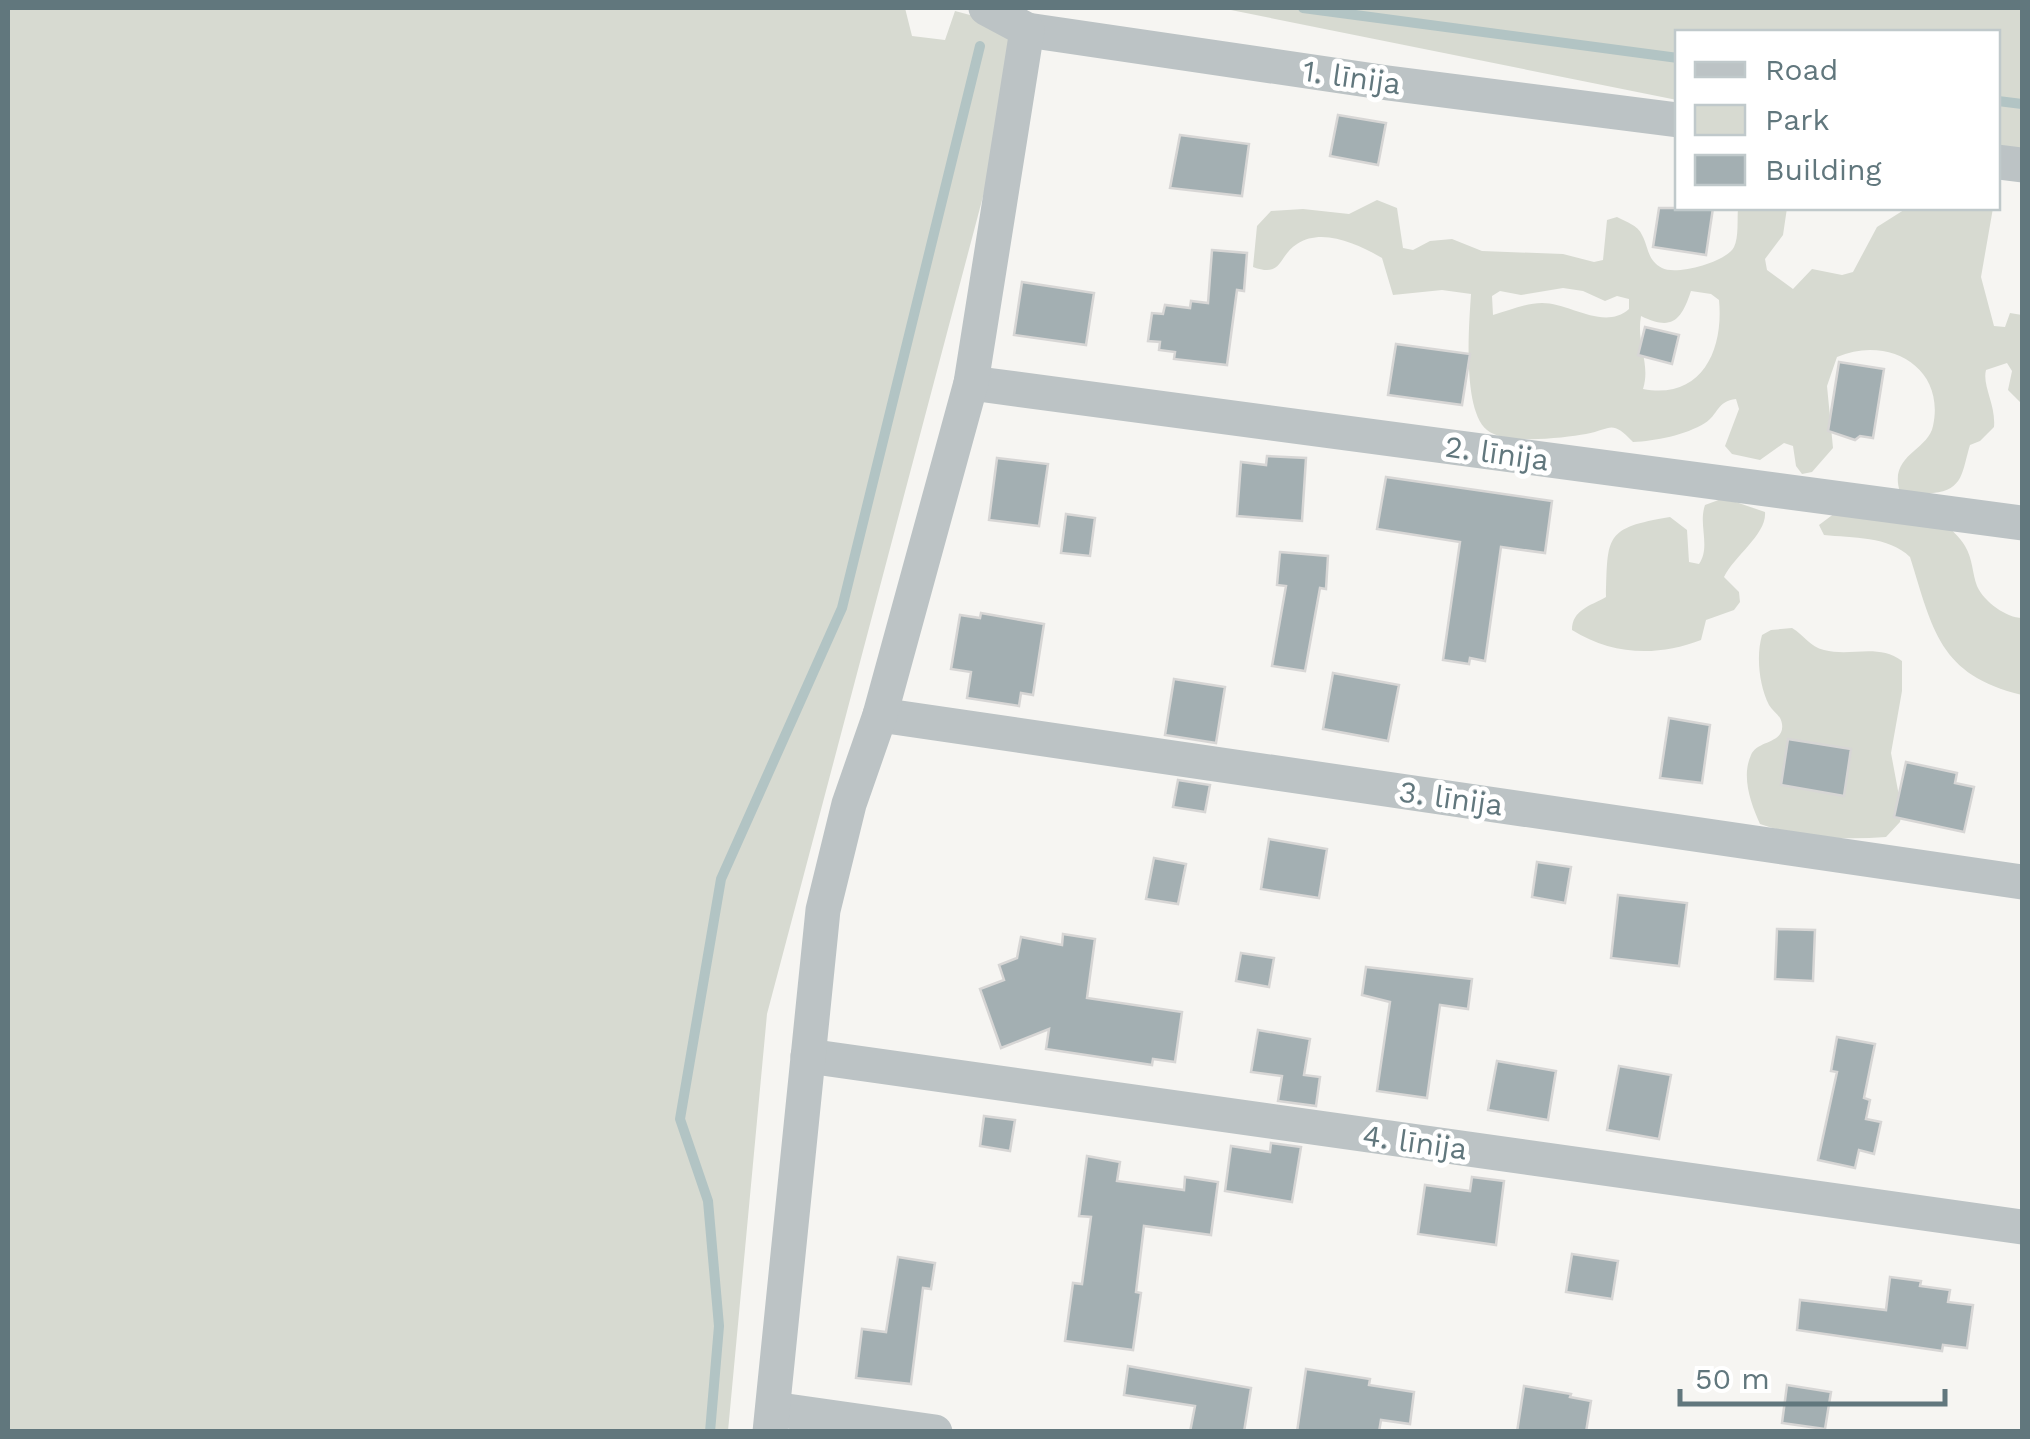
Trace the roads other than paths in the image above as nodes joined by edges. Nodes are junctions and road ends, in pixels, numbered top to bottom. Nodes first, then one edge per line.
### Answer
1 (986, 8) edge
2 (1026, 30) junction
3 (1675, 120) edge
4 (971, 383) junction
5 (2022, 523) edge
6 (880, 715) junction
7 (2022, 882) edge
8 (808, 1056) junction
9 (2022, 1227) edge
10 (772, 1420) edge
11 (934, 1432) edge

1 - 2 street
2 - 3 street, 1. līnija
2 - 4 street
4 - 5 street, 2. līnija
4 - 6 street
6 - 7 street, 3. līnija
6 - 8 street
8 - 9 street, 4. līnija
8 - 10 street
10 - 11 street

